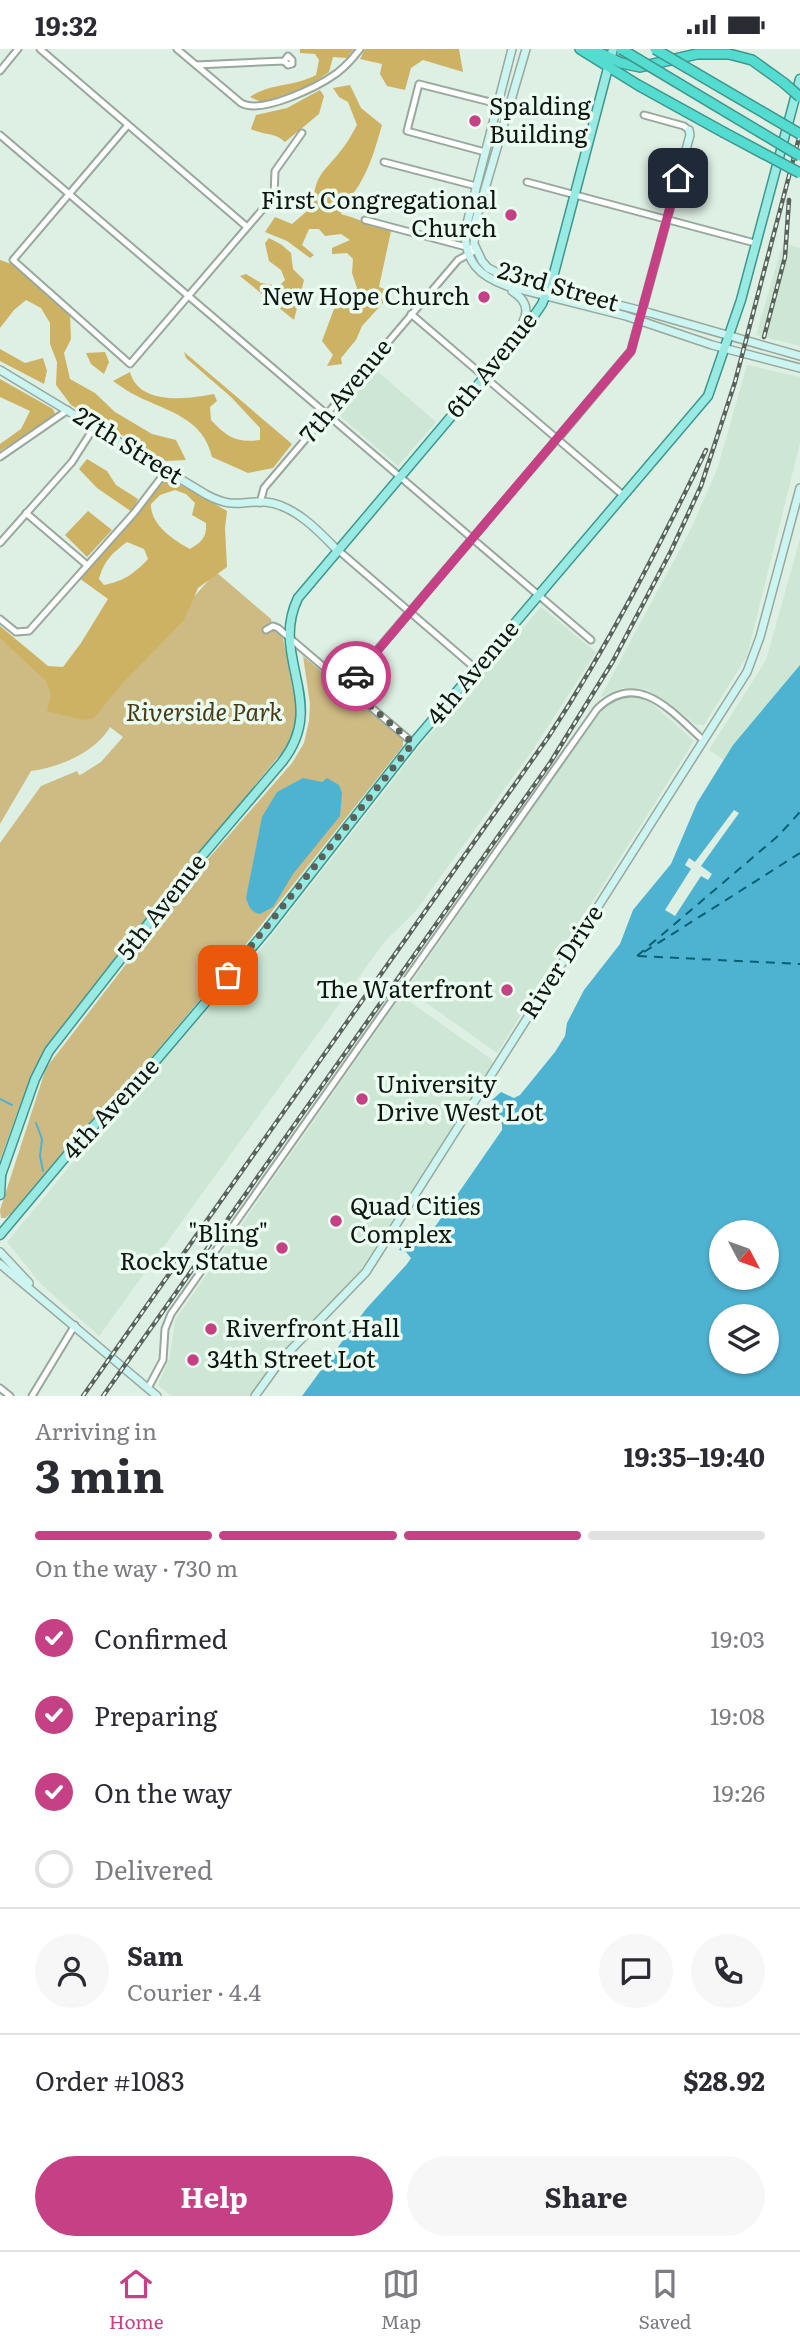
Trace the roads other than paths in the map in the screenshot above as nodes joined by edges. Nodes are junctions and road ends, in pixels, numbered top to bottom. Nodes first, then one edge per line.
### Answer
1 (18, 49) edge
2 (40, 49) edge
3 (177, 49) edge
4 (360, 49) edge
5 (512, 49) edge
6 (526, 49) edge
7 (580, 49) edge
8 (592, 49) edge
9 (613, 49) edge
10 (621, 49) edge
11 (655, 49) edge
12 (284, 61) dead end
13 (609, 63) junction
14 (194, 65) junction
15 (0, 72) edge
16 (800, 79) edge
17 (800, 97) edge
18 (498, 104) junction
19 (510, 107) junction
20 (644, 115) dead end
21 (128, 125) junction
22 (689, 130) joint
23 (302, 133) dead end
24 (800, 134) edge
25 (1, 139) edge
26 (485, 152) junction
27 (800, 156) edge
28 (384, 162) dead end
29 (800, 173) edge
30 (527, 182) dead end
31 (476, 186) junction
32 (69, 194) junction
33 (575, 195) junction
34 (365, 220) dead end
35 (667, 220) junction
36 (247, 227) junction
37 (751, 242) dead end
38 (476, 250) junction
39 (467, 251) junction
40 (489, 280) junction
41 (549, 287) junction
42 (545, 296) junction
43 (188, 297) junction
44 (642, 311) junction
45 (411, 314) junction
46 (639, 321) junction
47 (728, 336) junction
48 (724, 349) junction
49 (506, 351) junction
50 (800, 355) edge
51 (800, 368) edge
52 (0, 370) edge
53 (484, 377) junction
54 (68, 410) junction
55 (326, 414) junction
56 (95, 426) junction
57 (557, 439) junction
58 (0, 457) edge
59 (167, 470) junction
60 (399, 476) junction
61 (800, 478) edge
62 (800, 490) edge
63 (624, 496) junction
64 (260, 503) junction
65 (26, 513) junction
66 (472, 539) junction
67 (0, 543) edge
68 (337, 550) junction
69 (87, 565) junction
70 (539, 596) junction
71 (410, 612) junction
72 (0, 619) edge
73 (266, 630) dead end
74 (288, 638) junction
75 (591, 640) dead end
76 (476, 669) junction
77 (350, 688) junction
78 (704, 740) junction
79 (413, 743) junction
80 (0, 1177) edge
81 (0, 1195) edge
82 (13, 1220) junction
83 (0, 1225) edge
84 (0, 1235) edge
85 (0, 1252) edge
86 (1, 1266) edge
87 (41, 1297) junction
88 (75, 1325) junction
89 (0, 1388) edge
90 (148, 1388) junction
91 (10, 1396) edge
92 (32, 1396) edge
93 (157, 1396) edge
94 (255, 1396) edge

1 - 15 street
2 - 21 street
3 - 14 street
4 - 14 street
5 - 18 street
6 - 19 street
7 - 13 highway
8 - 13 highway
9 - 13 main road, 6th Avenue
10 - 27 highway, bridge
11 - 24 highway, bridge
12 - 14 street
13 - 17 highway, bridge
13 - 29 highway, bridge
13 - 33 main road, 6th Avenue
16 - 47 main road, 4th Avenue
18 - 19 street
18 - 26 street
18 - 26 street
19 - 38 street
20 - 22 street
21 - 32 street
21 - 36 street
22 - 35 street
23 - 36 street
25 - 32 street
26 - 31 street
28 - 31 street
30 - 33 street
31 - 39 street
32 - 43 street
32 - 43 street
33 - 35 street
33 - 41 main road, 6th Avenue
34 - 39 street, 23rd Street
35 - 37 street
35 - 44 street
36 - 43 street
38 - 39 street, 23rd Street
38 - 41 street, 23rd Street
39 - 40 street, 23rd Street
39 - 45 street, 7th Avenue
40 - 42 street, 23rd Street
40 - 49 street
41 - 42 main road, 6th Avenue
41 - 44 street, 23rd Street
42 - 46 street, 23rd Street
42 - 49 main road, 6th Avenue
43 - 55 street
44 - 46 street
44 - 47 street, 23rd Street
45 - 53 street
45 - 55 street, 7th Avenue
46 - 48 street, 23rd Street
46 - 57 street
47 - 48 main road, 4th Avenue
47 - 50 street, 23rd Street
48 - 51 street, 23rd Street
48 - 63 main road, 4th Avenue
49 - 53 main road, 6th Avenue
52 - 54 street, 27th Street
53 - 57 street
53 - 60 main road, 6th Avenue
54 - 56 street, 27th Street
54 - 58 street
55 - 60 street
55 - 64 street, 7th Avenue
56 - 59 street, 27th Street
56 - 65 street
57 - 63 street
57 - 66 street
59 - 64 street, 27th Street
59 - 69 street
60 - 66 street
60 - 68 main road, 6th Avenue
61 - 62 street, River Drive
62 - 78 street, River Drive
63 - 70 main road, 4th Avenue
64 - 68 street, 27th Street
65 - 67 street
65 - 69 street
66 - 70 street
66 - 71 street
68 - 71 street
68 - 74 main road, 6th Avenue
69 - 72 street
70 - 75 street
70 - 76 main road, 4th Avenue
71 - 76 street
71 - 77 street
73 - 74 street
74 - 77 street
74 - 80 main road, 5th Avenue
76 - 79 main road, 4th Avenue
77 - 79 street
78 - 90 street
78 - 94 street, River Drive
79 - 82 main road, 4th Avenue
80 - 81 main road, 5th Avenue
82 - 83 main road
82 - 84 main road, 4th Avenue
85 - 87 street
86 - 87 street
87 - 88 street
88 - 90 street
88 - 92 street
89 - 91 street
90 - 93 street

